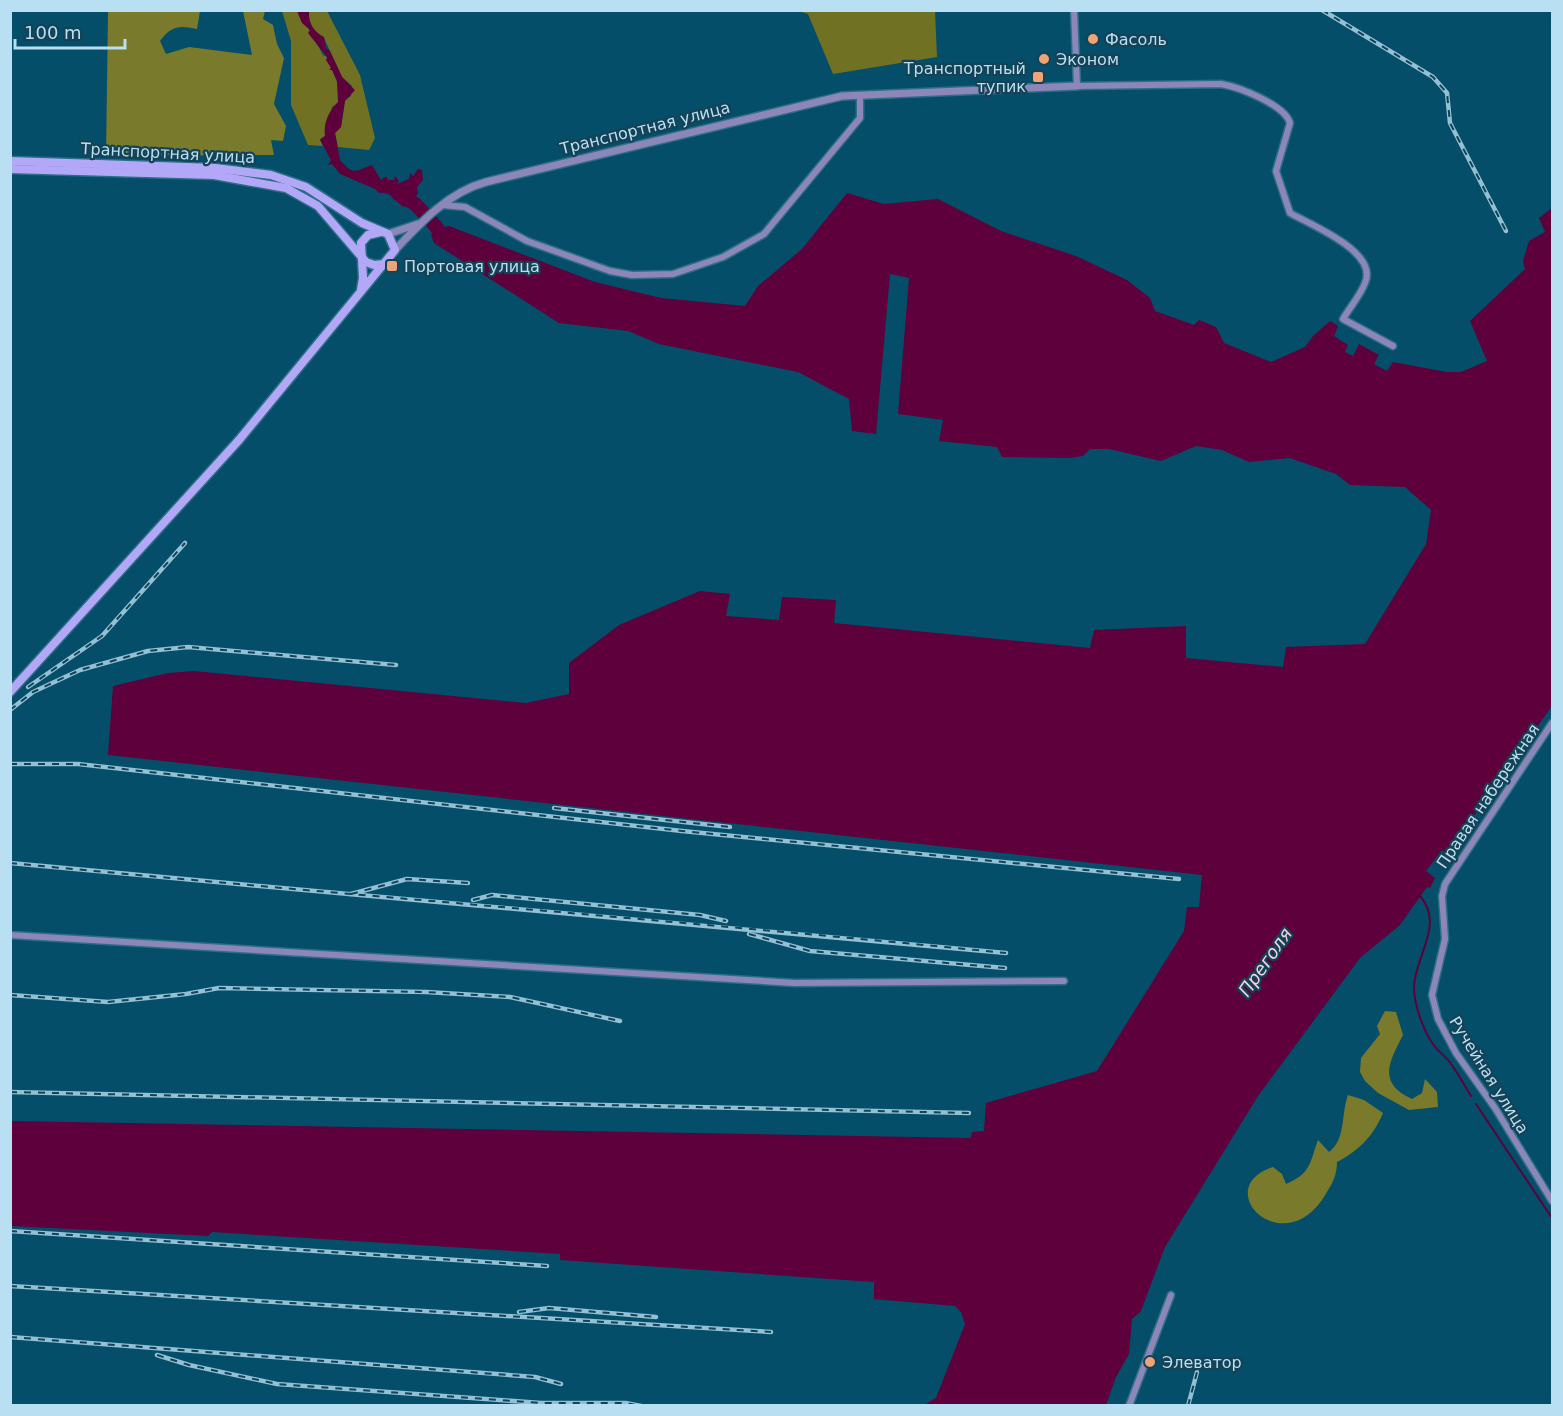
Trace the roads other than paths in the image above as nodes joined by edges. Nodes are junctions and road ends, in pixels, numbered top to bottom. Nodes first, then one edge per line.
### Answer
1 (1074, 10) edge
2 (1077, 86) junction
3 (860, 96) junction
4 (10, 161) edge
5 (10, 169) edge
6 (442, 205) junction
7 (420, 223) junction
8 (385, 233) junction
9 (395, 250) junction
10 (360, 254) junction
11 (385, 264) junction
12 (360, 293) junction
13 (1393, 346) dead end
14 (10, 692) edge
15 (1552, 723) edge
16 (1446, 884) joint
17 (10, 935) edge
18 (1065, 981) dead end
19 (1552, 1202) edge
20 (1171, 1295) dead end
21 (1129, 1406) edge

1 - 2 street
2 - 3 street, Транспортная улица
2 - 13 street
3 - 6 street, Транспортная улица
3 - 6 street
4 - 8 main road, Транспортная улица
5 - 10 main road, Транспортная улица
6 - 7 street, Транспортная улица
7 - 8 street, Транспортная улица
7 - 9 street, Транспортная улица
8 - 9 main road
8 - 10 main road, Транспортная улица
9 - 11 main road, Транспортная улица
10 - 11 main road, Транспортная улица
10 - 12 main road
11 - 12 main road
12 - 14 main road
15 - 16 street, Правая набережная
16 - 19 street, Ручейная улица
17 - 18 street
20 - 21 street

